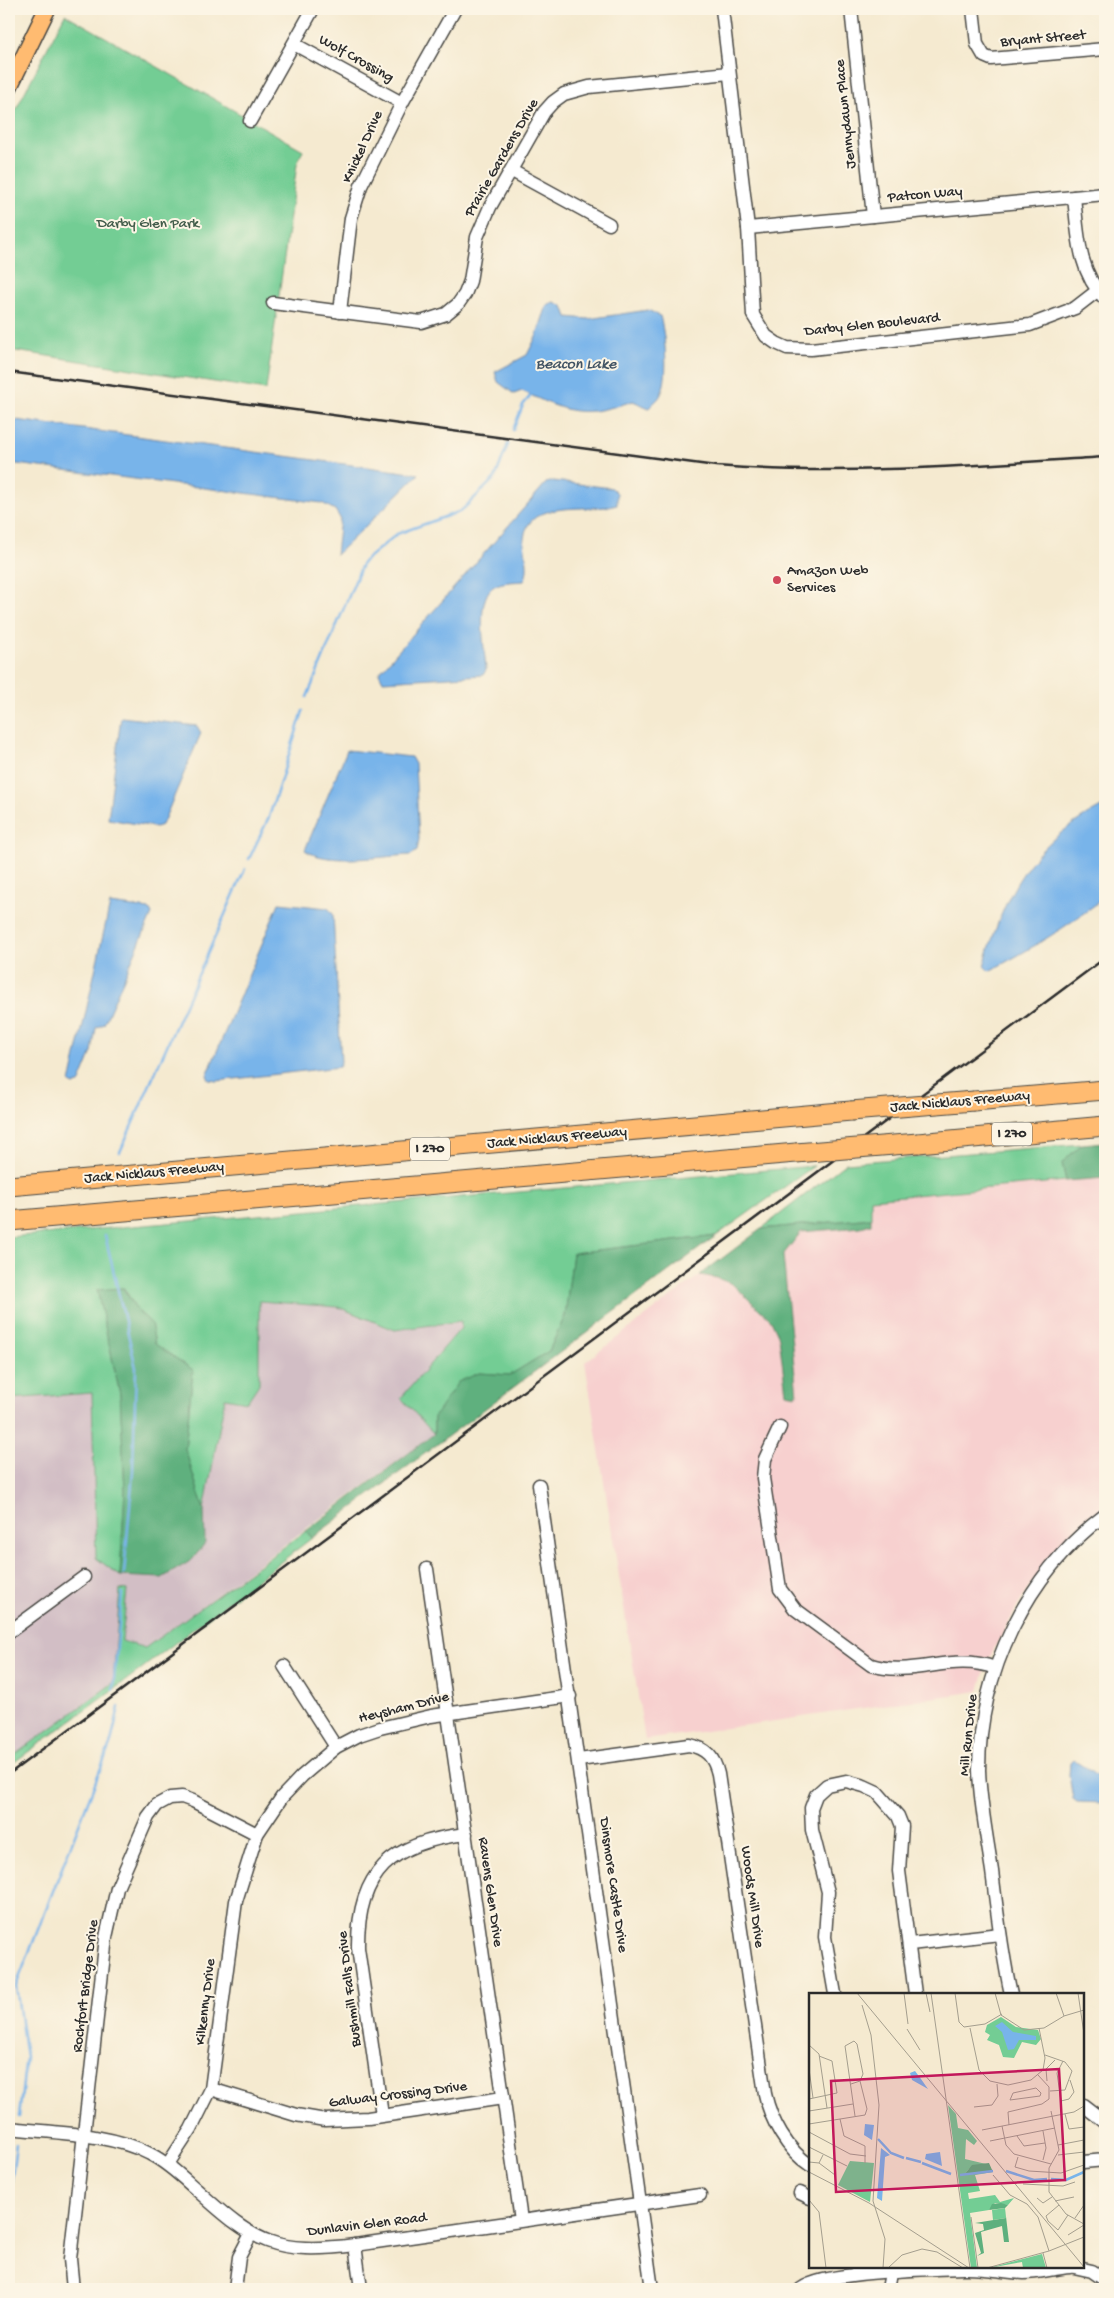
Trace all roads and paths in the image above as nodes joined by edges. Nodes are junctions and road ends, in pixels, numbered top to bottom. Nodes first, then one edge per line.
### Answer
1 (48, 9) edge
2 (313, 9) edge
3 (455, 9) edge
4 (722, 9) edge
5 (851, 9) edge
6 (973, 9) edge
7 (294, 44) junction
8 (1105, 50) edge
9 (729, 73) junction
10 (9, 87) edge
11 (402, 103) junction
12 (250, 121) dead end
13 (512, 171) junction
14 (1105, 194) edge
15 (1074, 197) junction
16 (873, 216) junction
17 (609, 224) dead end
18 (748, 228) junction
19 (1101, 295) edge
20 (273, 303) dead end
21 (340, 312) junction
22 (1105, 1090) edge
23 (1105, 1126) edge
24 (9, 1186) edge
25 (9, 1221) edge
26 (780, 1427) dead end
27 (539, 1485) dead end
28 (1105, 1515) edge
29 (427, 1569) dead end
30 (84, 1577) dead end
31 (9, 1632) edge
32 (284, 1666) dead end
33 (995, 1668) junction
34 (570, 1696) junction
35 (448, 1713) junction
36 (336, 1748) junction
37 (579, 1760) junction
38 (257, 1834) junction
39 (466, 1834) junction
40 (1000, 1934) junction
41 (910, 1944) junction
42 (835, 1993) edge
43 (915, 1993) edge
44 (1011, 1993) edge
45 (211, 2089) junction
46 (503, 2098) junction
47 (1084, 2106) edge
48 (382, 2115) junction
49 (1105, 2122) edge
50 (9, 2128) edge
51 (84, 2137) junction
52 (1105, 2160) edge
53 (1084, 2162) edge
54 (168, 2164) junction
55 (809, 2164) edge
56 (700, 2195) dead end
57 (642, 2203) junction
58 (521, 2220) junction
59 (251, 2234) junction
60 (355, 2245) junction
61 (963, 2268) edge
62 (963, 2268) edge
63 (1062, 2268) edge
64 (1078, 2268) edge
65 (892, 2269) edge
66 (1105, 2280) edge
67 (73, 2289) edge
68 (235, 2289) edge
69 (361, 2289) edge
70 (652, 2289) edge
71 (801, 2289) edge
72 (888, 2289) edge

1 - 10 main road
2 - 7 street
3 - 11 street, Knickel Drive
4 - 9 street, Darby Glen Boulevard
5 - 16 street, Jennydawn Place
6 - 8 street, Bryant Street
7 - 11 street, Wolf Crossing
7 - 12 street
9 - 13 street, Prairie Gardens Drive
9 - 18 street, Darby Glen Boulevard
11 - 21 street, Knickel Drive
13 - 17 street
13 - 21 street, Prairie Gardens Drive
14 - 15 street, Patcon Way
15 - 16 street, Patcon Way
15 - 19 street
16 - 18 street, Patcon Way
18 - 19 street, Darby Glen Boulevard
20 - 21 street, Prairie Gardens Drive
22 - 24 highway, Jack Nicklaus Freeway / I 270, bridge
23 - 25 highway, I 270, bridge
26 - 33 street
27 - 34 street, Dinsmore Castle Drive
28 - 33 street, Mill Run Drive
29 - 35 street, Ravens Glen Drive
30 - 31 street
32 - 36 street
33 - 40 street, Mill Run Drive
34 - 35 street, Heysham Drive
34 - 37 street, Dinsmore Castle Drive
35 - 36 street, Heysham Drive
35 - 39 street, Ravens Glen Drive
36 - 38 street, Heysham Drive
37 - 55 street, Woods Mill Drive
37 - 57 street, Dinsmore Castle Drive
38 - 45 street, Kilkenny Drive
38 - 51 street, Rochfort Bridge Drive
39 - 46 street, Ravens Glen Drive
39 - 48 street, Bushmill Falls Drive
40 - 41 street
40 - 44 street, Mill Run Drive
41 - 42 street
41 - 43 street
45 - 48 street, Galway Crossing Drive
45 - 54 street, Kilkenny Drive
46 - 48 street, Galway Crossing Drive
46 - 58 street, Ravens Glen Drive
47 - 49 street
50 - 51 street, Dunlavin Glen Road
51 - 54 street, Dunlavin Glen Road
51 - 67 street, Rochfort Bridge Drive
52 - 53 street
54 - 59 street, Dunlavin Glen Road
56 - 57 street, Dunlavin Glen Road
57 - 58 street, Dunlavin Glen Road
57 - 70 street, Dinsmore Castle Drive
58 - 60 street, Dunlavin Glen Road
59 - 60 street, Dunlavin Glen Road
59 - 68 street
60 - 69 street
61 - 63 street
62 - 65 street
64 - 66 street
65 - 71 street
65 - 72 street

